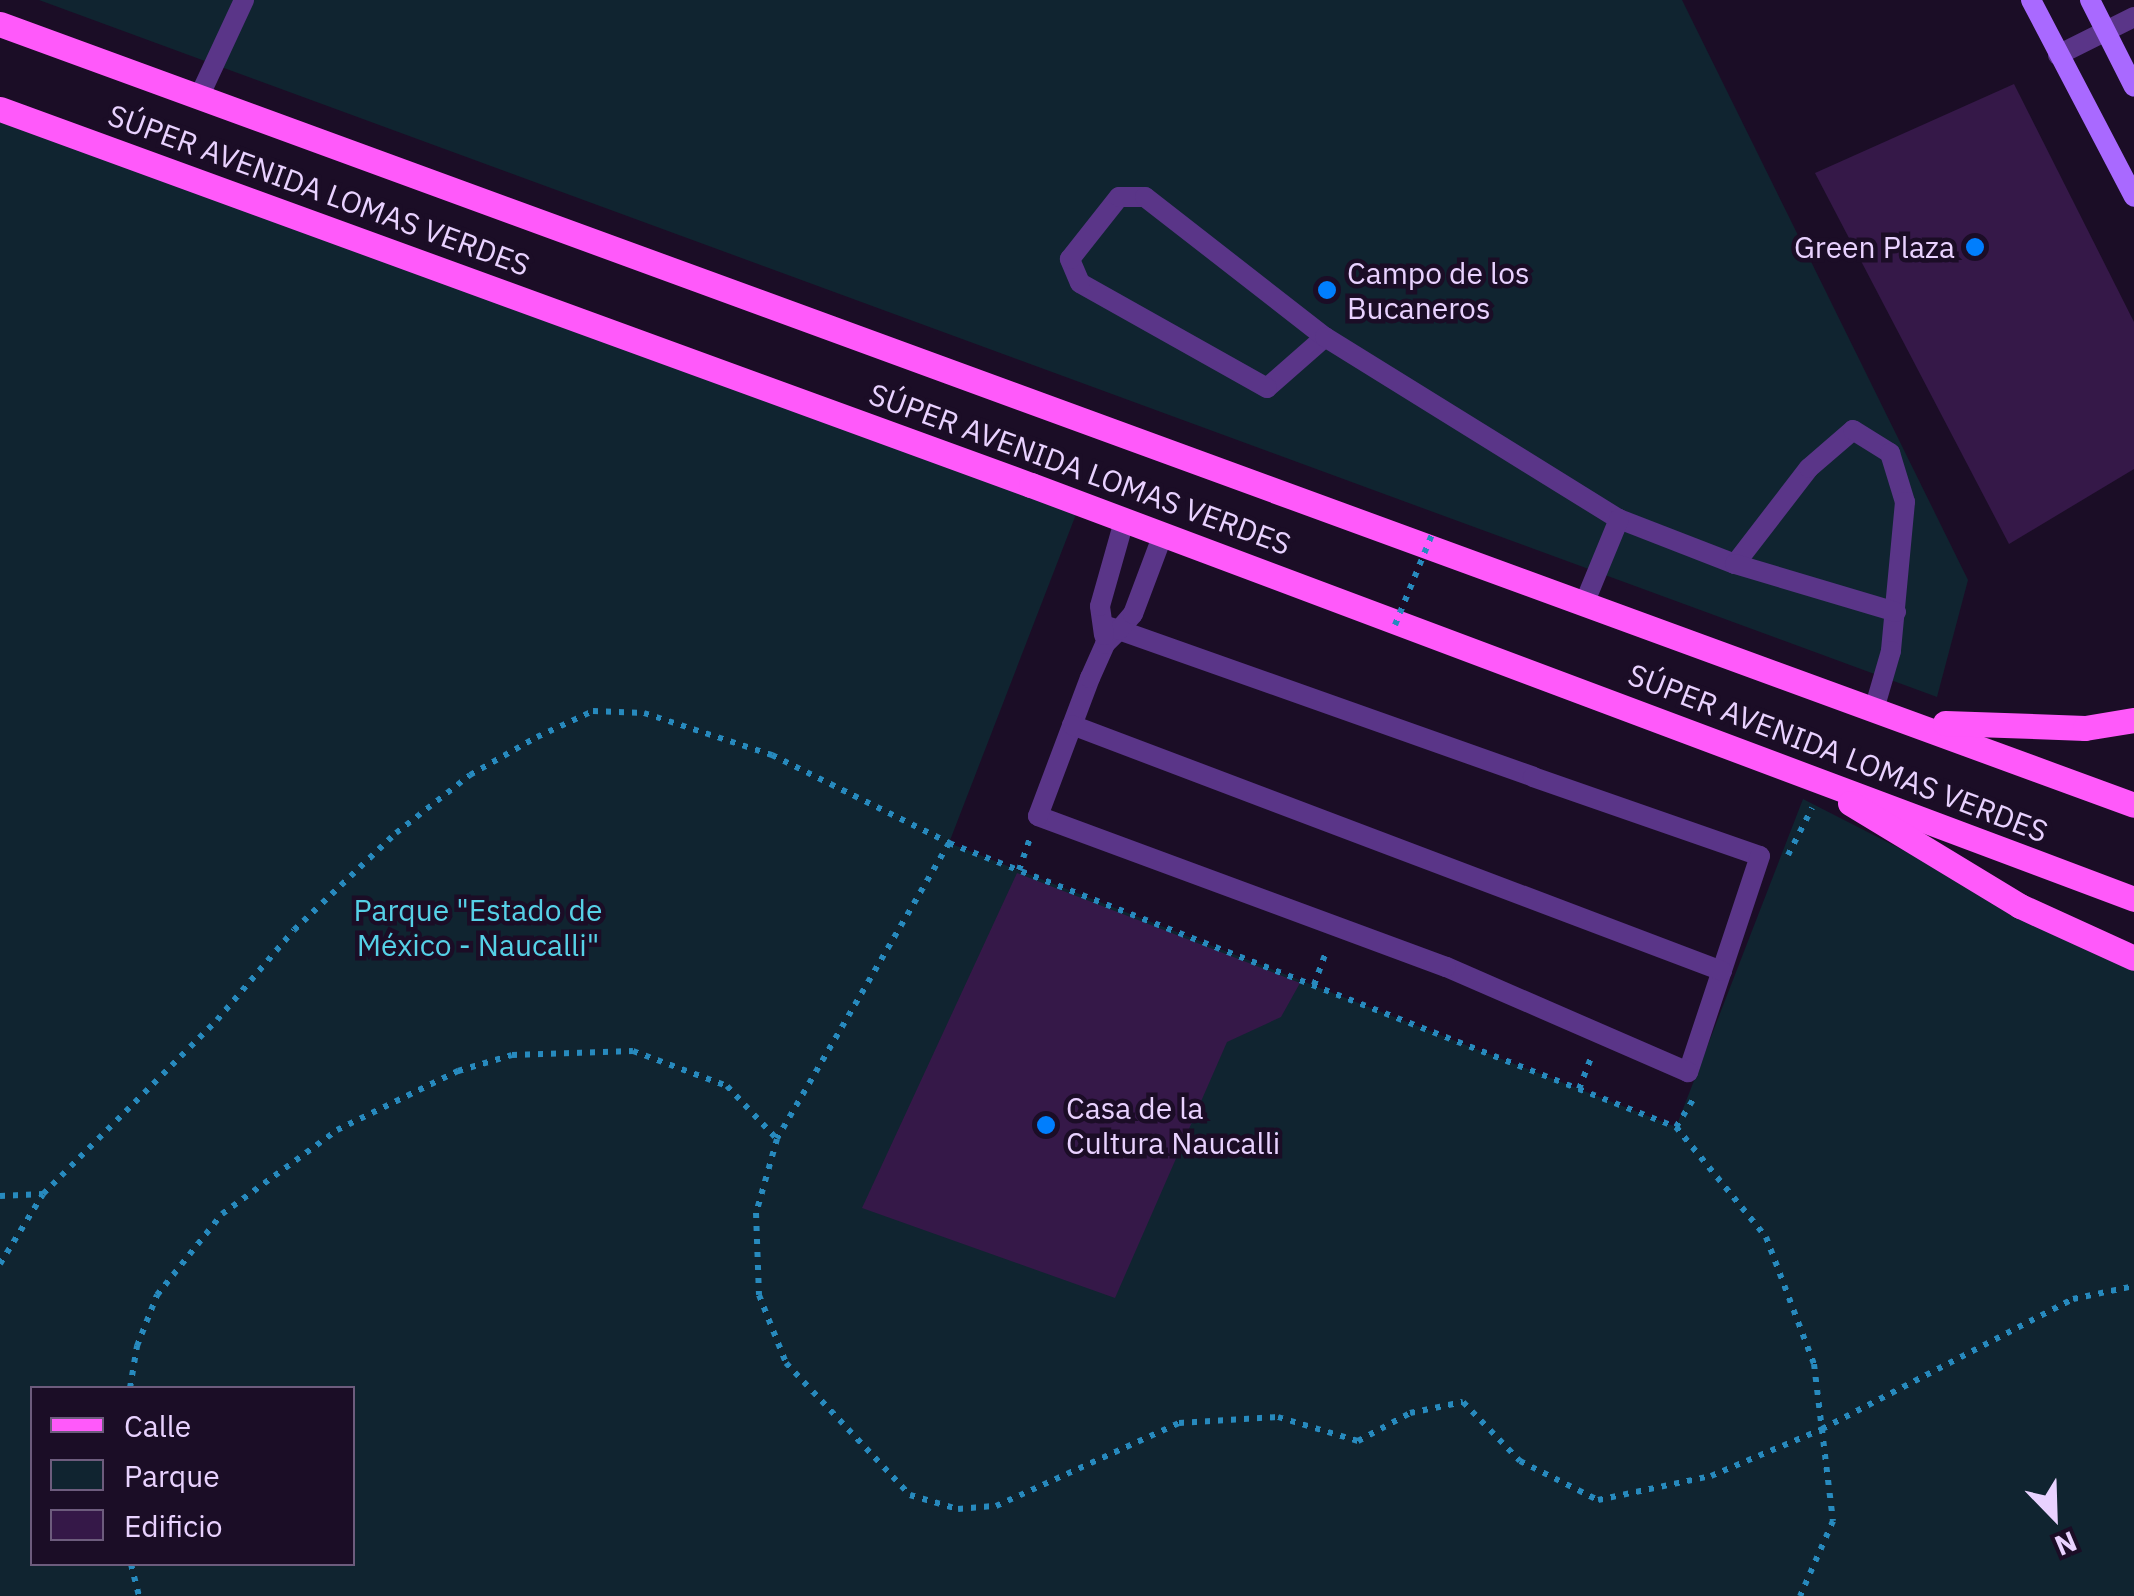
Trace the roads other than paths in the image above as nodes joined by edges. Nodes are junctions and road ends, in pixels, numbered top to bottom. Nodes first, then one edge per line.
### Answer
1 (244, 0) edge
2 (2031, 0) edge
3 (2090, 0) edge
4 (2134, 16) edge
5 (0, 24) edge
6 (2106, 31) junction
7 (2058, 55) junction
8 (2134, 87) edge
9 (199, 97) junction
10 (0, 108) edge
11 (2134, 197) edge
12 (1325, 337) junction
13 (1619, 520) junction
14 (1124, 521) junction
15 (1163, 534) junction
16 (1735, 564) junction
17 (1584, 604) junction
18 (1896, 612) junction
19 (1109, 633) junction
20 (1875, 706) junction
21 (2134, 720) edge
22 (1921, 722) junction
23 (1072, 725) junction
24 (1817, 780) junction
25 (2134, 805) edge
26 (2134, 899) edge
27 (2134, 958) edge
28 (1722, 971) junction

1 - 9 street
2 - 7 main road
3 - 6 main road
4 - 6 street
5 - 9 main road, SÚPER AVENIDA LOMAS VERDES
6 - 7 street
6 - 8 main road
7 - 11 main road
9 - 17 main road, SÚPER AVENIDA LOMAS VERDES
10 - 14 main road, SÚPER AVENIDA LOMAS VERDES
12 - 12 street
12 - 13 street
13 - 16 street
13 - 17 street
14 - 15 main road, SÚPER AVENIDA LOMAS VERDES
14 - 19 street
15 - 19 street
15 - 24 main road, SÚPER AVENIDA LOMAS VERDES
16 - 18 street
16 - 18 street
17 - 20 main road, SÚPER AVENIDA LOMAS VERDES
18 - 20 street
19 - 23 street
19 - 28 street
20 - 22 main road, SÚPER AVENIDA LOMAS VERDES
21 - 22 main road
22 - 25 main road, SÚPER AVENIDA LOMAS VERDES
23 - 28 street
23 - 28 street
24 - 26 main road, SÚPER AVENIDA LOMAS VERDES
24 - 27 main road

